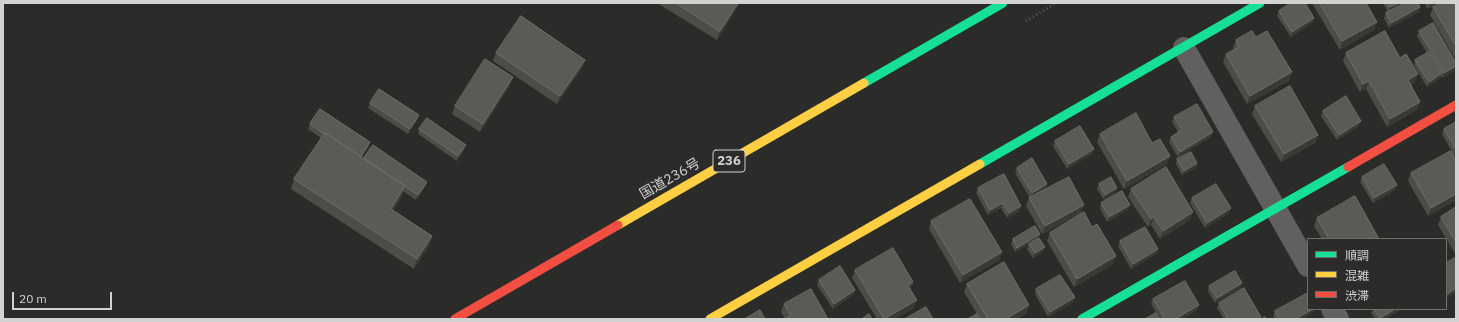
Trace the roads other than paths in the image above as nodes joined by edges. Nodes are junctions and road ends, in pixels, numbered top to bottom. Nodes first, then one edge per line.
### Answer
1 (1003, 3) edge
2 (1260, 3) edge
3 (1184, 48) junction
4 (1456, 105) edge
5 (1276, 208) junction
6 (1307, 264) edge
7 (1333, 310) edge
8 (455, 319) edge
9 (710, 319) edge
10 (1082, 319) edge
11 (1338, 319) edge

1 - 8 main road, 国道236号 / 236
2 - 3 main road
3 - 5 street
3 - 9 main road
4 - 5 main road
5 - 6 street
5 - 10 main road
7 - 11 street

